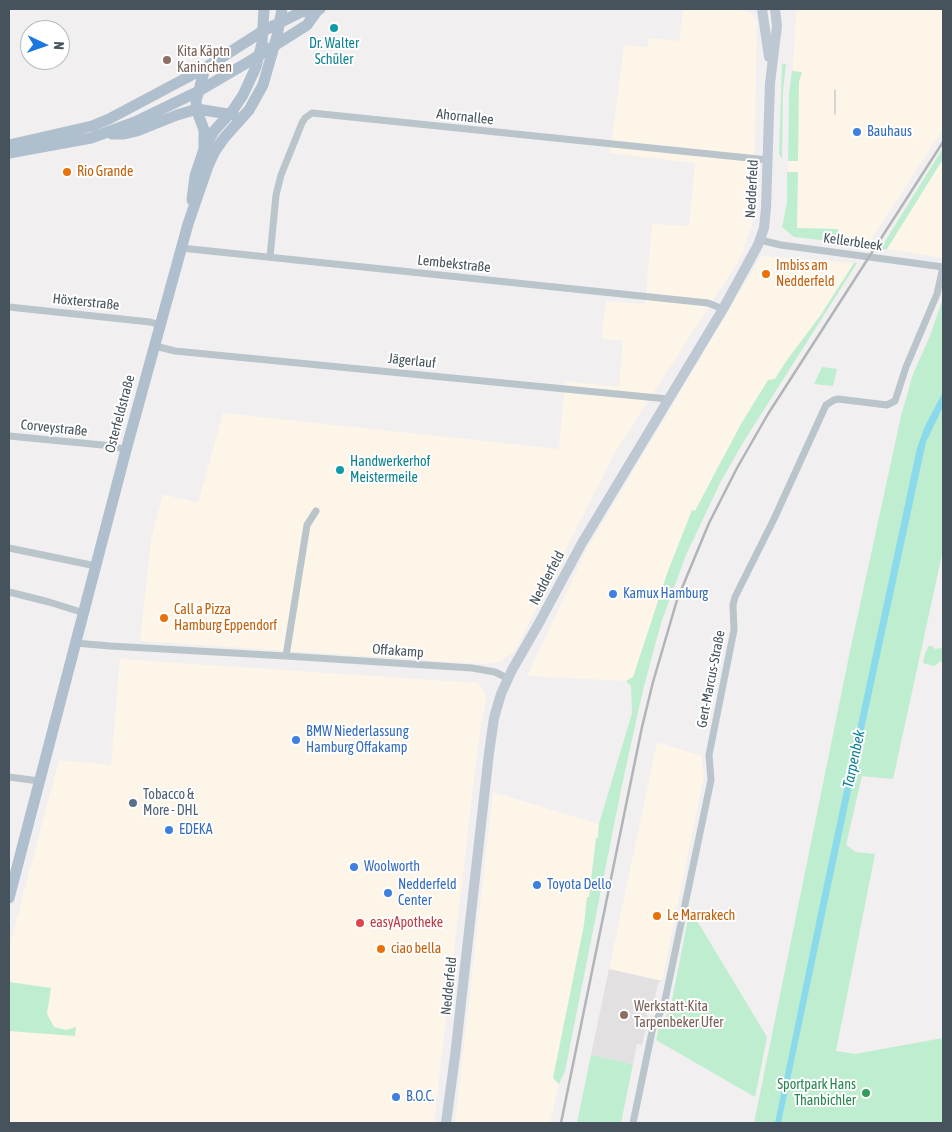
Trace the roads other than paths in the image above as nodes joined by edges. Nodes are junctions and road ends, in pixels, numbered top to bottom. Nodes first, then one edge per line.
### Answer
1 (282, 9) edge
2 (762, 9) edge
3 (775, 9) edge
4 (779, 9) edge
5 (319, 10) edge
6 (280, 22) junction
7 (777, 26) junction
8 (271, 29) edge
9 (260, 55) junction
10 (204, 68) junction
11 (770, 83) junction
12 (197, 92) junction
13 (197, 109) junction
14 (248, 110) junction
15 (229, 114) junction
16 (103, 135) junction
17 (9, 144) edge
18 (204, 149) junction
19 (9, 153) edge
20 (768, 160) junction
21 (188, 224) junction
22 (760, 240) junction
23 (181, 248) junction
24 (270, 257) junction
25 (943, 267) edge
26 (9, 307) edge
27 (723, 309) junction
28 (160, 325) junction
29 (155, 346) junction
30 (668, 400) junction
31 (9, 436) edge
32 (126, 450) junction
33 (316, 511) dead end
34 (9, 548) edge
35 (96, 566) junction
36 (9, 592) edge
37 (84, 614) junction
38 (76, 643) junction
39 (286, 656) junction
40 (507, 678) junction
41 (9, 777) edge
42 (39, 781) junction
43 (12, 876) edge
44 (9, 898) edge
45 (446, 1123) edge
46 (633, 1123) edge

1 - 6 main road
2 - 11 main road, Nedderfeld
3 - 7 main road, Nedderfeld
4 - 7 main road
5 - 6 main road
5 - 8 main road
6 - 8 main road
7 - 11 main road, Nedderfeld
8 - 9 main road
8 - 9 main road, Osterfeldstraße
8 - 10 main road
8 - 14 main road, Osterfeldstraße
9 - 12 main road
9 - 15 main road, Osterfeldstraße
10 - 12 main road
10 - 17 main road
11 - 20 main road, Nedderfeld
12 - 13 main road
12 - 16 main road
13 - 15 main road
13 - 16 main road
13 - 18 main road
14 - 15 main road
14 - 21 main road, Osterfeldstraße
15 - 18 main road, Osterfeldstraße
16 - 19 main road
18 - 21 main road, Osterfeldstraße
20 - 22 main road, Nedderfeld
20 - 24 street, Ahornallee
21 - 23 main road, Osterfeldstraße
22 - 25 street, Kellerbleek
22 - 27 main road, Nedderfeld
23 - 24 street, Lembekstraße
23 - 28 main road, Osterfeldstraße
24 - 27 street, Lembekstraße
25 - 46 street, Gert-Marcus-Straße
26 - 28 street, Höxterstraße
27 - 30 main road, Nedderfeld
28 - 29 main road, Osterfeldstraße
29 - 30 street, Jägerlauf
29 - 32 main road, Osterfeldstraße
30 - 40 main road, Nedderfeld
31 - 32 street, Corveystraße
32 - 35 main road, Osterfeldstraße
33 - 39 street
34 - 35 street
35 - 37 main road, Osterfeldstraße
36 - 37 street
37 - 38 main road, Osterfeldstraße
38 - 39 street, Offakamp
38 - 42 main road, Osterfeldstraße
39 - 40 street, Offakamp
40 - 45 main road, Nedderfeld
41 - 42 street
42 - 43 main road, Osterfeldstraße
43 - 44 main road, Osterfeldstraße

